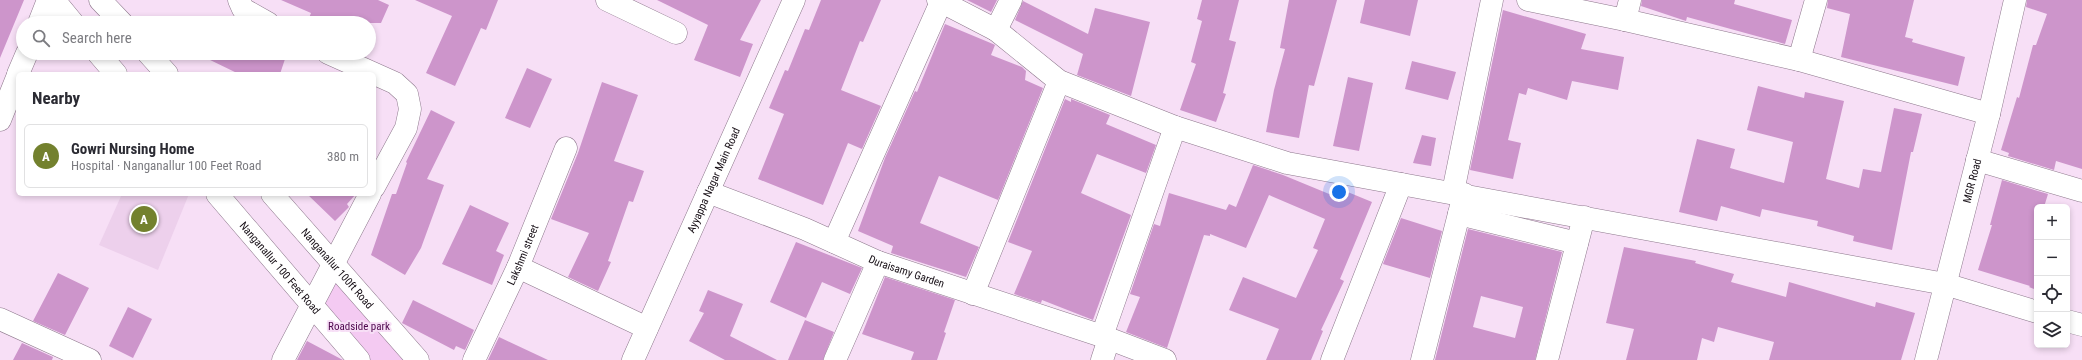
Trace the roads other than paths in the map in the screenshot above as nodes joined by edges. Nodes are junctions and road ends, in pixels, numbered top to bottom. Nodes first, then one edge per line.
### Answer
1 (48, 0) edge
2 (54, 0) edge
3 (100, 0) edge
4 (239, 0) edge
5 (607, 0) edge
6 (794, 0) edge
7 (1011, 0) edge
8 (1492, 0) edge
9 (1528, 0) edge
10 (1816, 0) edge
11 (2015, 0) edge
12 (939, 1) edge
13 (1627, 10) edge
14 (42, 16) edge
15 (67, 16) edge
16 (115, 16) edge
17 (256, 16) edge
18 (996, 30) junction
19 (676, 33) dead end
20 (24, 60) edge
21 (104, 60) edge
22 (154, 60) edge
23 (344, 60) edge
24 (1799, 60) junction
25 (19, 72) edge
26 (114, 72) edge
27 (165, 72) edge
28 (370, 72) edge
29 (376, 74) edge
30 (16, 79) edge
31 (1059, 81) junction
32 (1988, 114) junction
33 (0, 120) edge
34 (1175, 127) junction
35 (566, 148) dead end
36 (1977, 160) junction
37 (376, 183) edge
38 (1401, 184) junction
39 (2082, 191) edge
40 (708, 192) junction
41 (219, 196) edge
42 (274, 196) edge
43 (369, 196) edge
44 (1458, 200) junction
45 (1584, 217) junction
46 (834, 242) junction
47 (1577, 243) junction
48 (878, 262) junction
49 (334, 263) junction
50 (518, 267) junction
51 (1945, 284) junction
52 (973, 294) junction
53 (311, 306) junction
54 (2034, 311) edge
55 (0, 319) edge
56 (2070, 322) edge
57 (2082, 325) edge
58 (647, 328) junction
59 (1105, 338) junction
60 (90, 360) edge
61 (283, 360) edge
62 (359, 360) edge
63 (418, 360) edge
64 (474, 360) edge
65 (633, 360) edge
66 (835, 360) edge
67 (1102, 360) edge
68 (1165, 360) edge
69 (1332, 360) edge
70 (1422, 360) edge
71 (1547, 360) edge
72 (1926, 360) edge

1 - 14 street
2 - 15 street
3 - 16 street
4 - 17 street
5 - 19 street
6 - 40 street, Ayyappa Nagar Main Road
7 - 18 street
8 - 44 street
9 - 13 street
10 - 24 street
11 - 32 street, MGR Road
12 - 18 street
12 - 46 street
13 - 24 street
18 - 31 street
20 - 25 street
21 - 26 street
22 - 27 street
23 - 28 street
24 - 32 street
29 - 37 street
30 - 33 street
31 - 34 street
31 - 52 street
32 - 36 street, MGR Road
34 - 38 street
34 - 59 street
35 - 50 street, Lakshmi street
36 - 39 street
36 - 51 street, MGR Road
38 - 44 street
38 - 69 street
40 - 46 street, Duraisamy Garden
40 - 58 street, Ayyappa Nagar Main Road
41 - 53 street, Nanganallur 100 Feet Road
42 - 49 street, Nanganallur 100ft Road
43 - 49 street
44 - 45 street
44 - 47 street
44 - 70 street
45 - 47 street
45 - 51 street
46 - 48 street, Duraisamy Garden
47 - 71 street
48 - 52 street, Duraisamy Garden
48 - 66 street
49 - 53 street
49 - 63 street, Nanganallur 100ft Road
50 - 58 street
50 - 64 street, Lakshmi street
51 - 54 street
51 - 72 street, MGR Road
52 - 59 street, Duraisamy Garden
53 - 61 street
53 - 62 street, Nanganallur 100 Feet Road
55 - 60 street
56 - 57 street
58 - 65 street, Ayyappa Nagar Main Road
59 - 67 street
59 - 68 street, Duraisamy Garden

